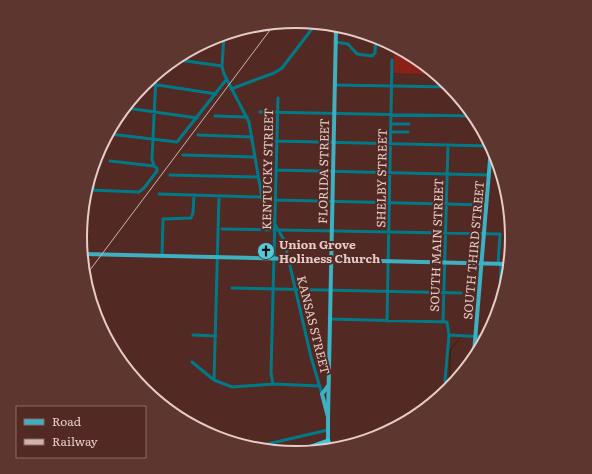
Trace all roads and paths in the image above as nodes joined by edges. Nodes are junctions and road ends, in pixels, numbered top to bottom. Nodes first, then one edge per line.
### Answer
1 (312, 28) edge
2 (336, 32) edge
3 (223, 41) edge
4 (335, 42) junction
5 (376, 44) edge
6 (392, 60) dead end
7 (184, 61) edge
8 (222, 66) junction
9 (226, 80) junction
10 (155, 84) joint
11 (335, 85) junction
12 (392, 86) junction
13 (442, 87) edge
14 (231, 89) junction
15 (216, 94) junction
16 (278, 98) dead end
17 (131, 109) edge
18 (154, 112) junction
19 (260, 112) dead end
20 (277, 112) junction
21 (334, 113) junction
22 (391, 114) junction
23 (214, 116) dead end
24 (466, 116) edge
25 (247, 117) junction
26 (197, 118) junction
27 (391, 124) junction
28 (409, 124) dead end
29 (391, 132) junction
30 (408, 132) dead end
31 (114, 134) edge
32 (198, 136) dead end
33 (252, 137) junction
34 (154, 139) junction
35 (276, 141) junction
36 (333, 143) junction
37 (390, 143) junction
38 (448, 145) junction
39 (483, 146) edge
40 (183, 155) dead end
41 (255, 157) junction
42 (110, 161) dead end
43 (491, 162) edge
44 (156, 167) junction
45 (276, 170) junction
46 (333, 172) junction
47 (390, 173) junction
48 (447, 174) junction
49 (170, 175) dead end
50 (490, 175) junction
51 (258, 177) junction
52 (92, 190) edge
53 (159, 194) dead end
54 (194, 195) junction
55 (219, 196) junction
56 (260, 197) junction
57 (275, 200) junction
58 (332, 202) junction
59 (389, 202) junction
60 (446, 204) junction
61 (487, 205) junction
62 (275, 222) junction
63 (222, 229) dead end
64 (274, 230) junction
65 (280, 230) junction
66 (332, 230) junction
67 (389, 232) junction
68 (445, 233) junction
69 (485, 234) junction
70 (87, 254) edge
71 (162, 256) junction
72 (217, 258) junction
73 (274, 259) junction
74 (288, 259) junction
75 (330, 260) junction
76 (388, 262) junction
77 (444, 263) junction
78 (481, 263) junction
79 (499, 264) junction
80 (503, 264) edge
81 (500, 284) edge
82 (232, 288) dead end
83 (273, 289) junction
84 (294, 289) junction
85 (330, 290) junction
86 (387, 291) junction
87 (444, 292) junction
88 (461, 293) dead end
89 (329, 320) junction
90 (387, 321) junction
91 (443, 322) junction
92 (193, 335) dead end
93 (449, 335) junction
94 (216, 336) junction
95 (475, 337) junction
96 (479, 337) edge
97 (474, 346) edge
98 (192, 362) dead end
99 (214, 380) junction
100 (447, 382) edge
101 (273, 384) junction
102 (320, 386) junction
103 (328, 386) junction
104 (322, 394) junction
105 (328, 417) junction
106 (328, 430) junction
107 (268, 444) edge
108 (328, 444) edge

1 - 14 street
2 - 4 main road, FLORIDA STREET
3 - 8 street, KANSAS STREET
4 - 5 street
4 - 11 main road, FLORIDA STREET
6 - 12 street, SHELBY STREET
7 - 8 street
8 - 9 street, KANSAS STREET
9 - 14 street, KANSAS STREET
9 - 15 street
10 - 15 street
10 - 18 street
11 - 12 street
11 - 21 main road, FLORIDA STREET
12 - 13 street
12 - 22 street, SHELBY STREET
14 - 25 street, KANSAS STREET
15 - 26 street
16 - 20 street, KENTUCKY STREET
17 - 18 street
18 - 26 street
18 - 34 street
19 - 20 street
20 - 21 street
20 - 35 street, KENTUCKY STREET
21 - 22 street
21 - 36 main road, FLORIDA STREET
22 - 24 street
22 - 27 street, SHELBY STREET
23 - 25 street
25 - 33 street, KANSAS STREET
26 - 34 street
27 - 28 street
27 - 29 street, SHELBY STREET
29 - 30 street
29 - 37 street, SHELBY STREET
31 - 34 street
32 - 33 street
33 - 41 street, KANSAS STREET
34 - 44 street
35 - 36 street
35 - 45 street, KENTUCKY STREET
36 - 37 street
36 - 46 main road, FLORIDA STREET
37 - 38 street
37 - 47 street, SHELBY STREET
38 - 39 street
38 - 48 street, SOUTH MAIN STREET
40 - 41 street
41 - 51 street, KANSAS STREET
42 - 44 street
43 - 50 main road, SOUTH THIRD STREET
44 - 52 street
45 - 46 street
45 - 57 street, KENTUCKY STREET
46 - 47 street
46 - 58 main road, FLORIDA STREET
47 - 48 street
47 - 59 street, SHELBY STREET
48 - 50 street
48 - 60 street, SOUTH MAIN STREET
49 - 51 street
50 - 61 main road, SOUTH THIRD STREET
51 - 56 street, KANSAS STREET
53 - 54 street
54 - 55 street
54 - 71 street
55 - 56 street
55 - 72 street
56 - 62 street, KANSAS STREET
57 - 58 street
57 - 62 street, KENTUCKY STREET
58 - 59 street
58 - 66 main road, FLORIDA STREET
59 - 60 street
59 - 67 street, SHELBY STREET
60 - 61 street
60 - 68 street, SOUTH MAIN STREET
61 - 69 main road, SOUTH THIRD STREET
62 - 64 street, KENTUCKY STREET
62 - 65 street, KANSAS STREET
63 - 64 street
64 - 65 street
64 - 73 street, KENTUCKY STREET
65 - 66 street
65 - 74 street, KANSAS STREET
66 - 67 street
66 - 75 main road, FLORIDA STREET
67 - 68 street
67 - 76 street, SHELBY STREET
68 - 69 street
68 - 77 street, SOUTH MAIN STREET
69 - 78 main road, SOUTH THIRD STREET
69 - 79 street
70 - 71 main road
71 - 72 main road
72 - 73 main road
72 - 94 street
73 - 74 main road
73 - 83 street, KENTUCKY STREET
74 - 75 main road
74 - 84 street, KANSAS STREET
75 - 76 main road
75 - 85 main road, FLORIDA STREET
76 - 77 main road
76 - 86 street, SHELBY STREET
77 - 78 main road
77 - 87 street, SOUTH MAIN STREET
78 - 79 main road
78 - 95 main road, SOUTH THIRD STREET
79 - 80 main road
79 - 81 street
82 - 83 street
83 - 84 street
83 - 101 street, KENTUCKY STREET
84 - 85 street
84 - 102 street, KANSAS STREET
85 - 86 street
85 - 89 main road, FLORIDA STREET
86 - 87 street
86 - 90 street, SHELBY STREET
87 - 88 street
87 - 91 street, SOUTH MAIN STREET
89 - 90 street
89 - 103 main road, FLORIDA STREET
90 - 91 street
91 - 93 street, SOUTH MAIN STREET
92 - 94 street
93 - 95 street
93 - 100 street, SOUTH MAIN STREET
94 - 99 street
95 - 96 street
95 - 97 main road, SOUTH THIRD STREET
98 - 99 street
99 - 101 street
101 - 102 street
102 - 104 street, KANSAS STREET
103 - 104 main road
103 - 105 main road, FLORIDA STREET
104 - 105 main road, KANSAS STREET
105 - 106 main road, KANSAS STREET
106 - 107 street
106 - 108 main road, KANSAS STREET

